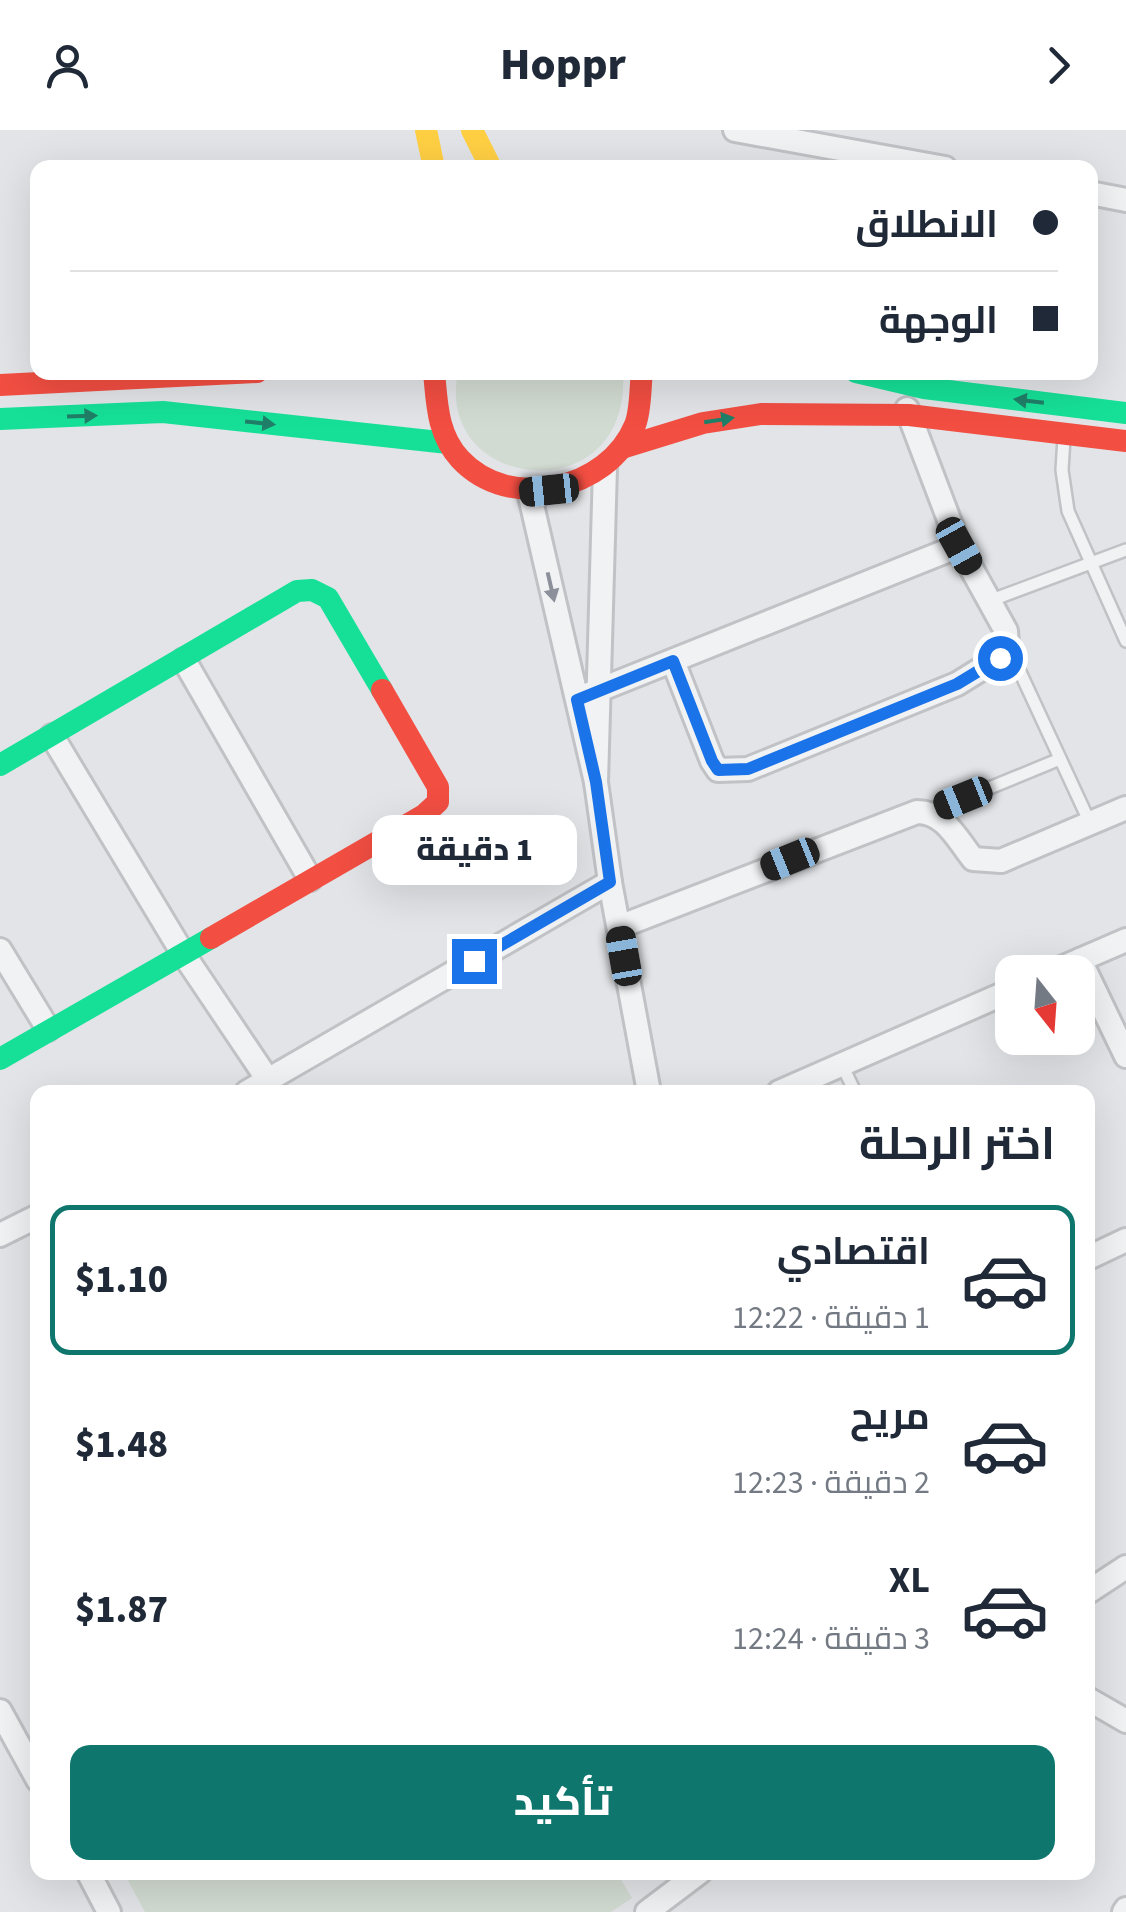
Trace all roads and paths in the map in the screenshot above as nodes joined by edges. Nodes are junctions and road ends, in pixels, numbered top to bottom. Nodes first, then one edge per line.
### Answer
1 (426, 130) edge
2 (472, 130) edge
3 (734, 130) edge
4 (432, 160) edge
5 (488, 160) edge
6 (901, 160) edge
7 (1098, 195) edge
8 (1126, 200) edge
9 (124, 380) edge
10 (433, 380) edge
11 (643, 380) edge
12 (890, 380) edge
13 (898, 382) junction
14 (0, 386) edge
15 (1126, 413) edge
16 (909, 415) junction
17 (0, 419) edge
18 (1064, 434) junction
19 (1126, 441) edge
20 (448, 443) junction
21 (625, 447) junction
22 (605, 468) junction
23 (529, 492) junction
24 (959, 546) junction
25 (1126, 550) edge
26 (1092, 561) junction
27 (989, 600) junction
28 (1126, 641) edge
29 (1007, 644) junction
30 (184, 660) junction
31 (673, 661) junction
32 (588, 695) junction
33 (52, 736) junction
34 (1060, 759) junction
35 (0, 765) edge
36 (1126, 808) edge
37 (931, 812) junction
38 (1090, 824) junction
39 (310, 879) junction
40 (610, 882) junction
41 (618, 927) junction
42 (1126, 940) edge
43 (0, 950) edge
44 (182, 952) junction
45 (1092, 955) edge
46 (1095, 991) edge
47 (995, 998) edge
48 (48, 1029) junction
49 (1126, 1056) edge
50 (0, 1059) edge
51 (842, 1065) junction
52 (268, 1080) junction
53 (259, 1085) edge
54 (648, 1085) edge
55 (795, 1085) edge
56 (852, 1085) edge
57 (30, 1220) edge
58 (0, 1235) edge
59 (1126, 1240) edge
60 (1095, 1255) edge
61 (1126, 1567) edge
62 (1106, 1588) edge
63 (1095, 1703) edge
64 (0, 1711) edge
65 (1126, 1721) edge
66 (30, 1765) edge
67 (92, 1880) edge
68 (689, 1880) edge
69 (109, 1912) edge
70 (647, 1912) edge

1 - 4 main road
2 - 5 main road
3 - 6 street
7 - 8 street
9 - 14 main road
10 - 20 main road
11 - 21 main road
12 - 13 main road
15 -> 13 main road
13 - 16 street
16 - 18 main road
21 -> 16 main road
16 - 24 street
17 -> 20 main road
18 - 19 main road
18 - 26 lane
20 - 23 main road
21 - 22 main road
22 - 23 main road
22 - 32 street
23 -> 32 street
24 - 27 street
24 - 31 street
25 - 26 lane
26 - 27 lane
26 - 28 lane
27 - 29 street
29 - 31 street
29 - 34 lane
30 - 33 main road
30 - 39 street
30 - 39 main road
31 - 32 street
32 - 40 street
33 - 35 main road
33 - 44 street
34 - 37 lane
34 - 38 lane
36 - 38 street
37 - 38 street
37 - 41 street
39 - 44 main road
40 - 41 street
40 - 52 street
41 - 54 street
42 - 45 street
43 - 48 street
44 - 48 main road
44 - 52 street
46 - 49 street
47 - 51 street
48 - 50 main road
51 - 55 street
51 - 56 lane
52 - 53 street
57 - 58 street
59 - 60 street
61 - 62 street
63 - 65 street
64 - 66 street
67 - 69 street
68 - 70 street

